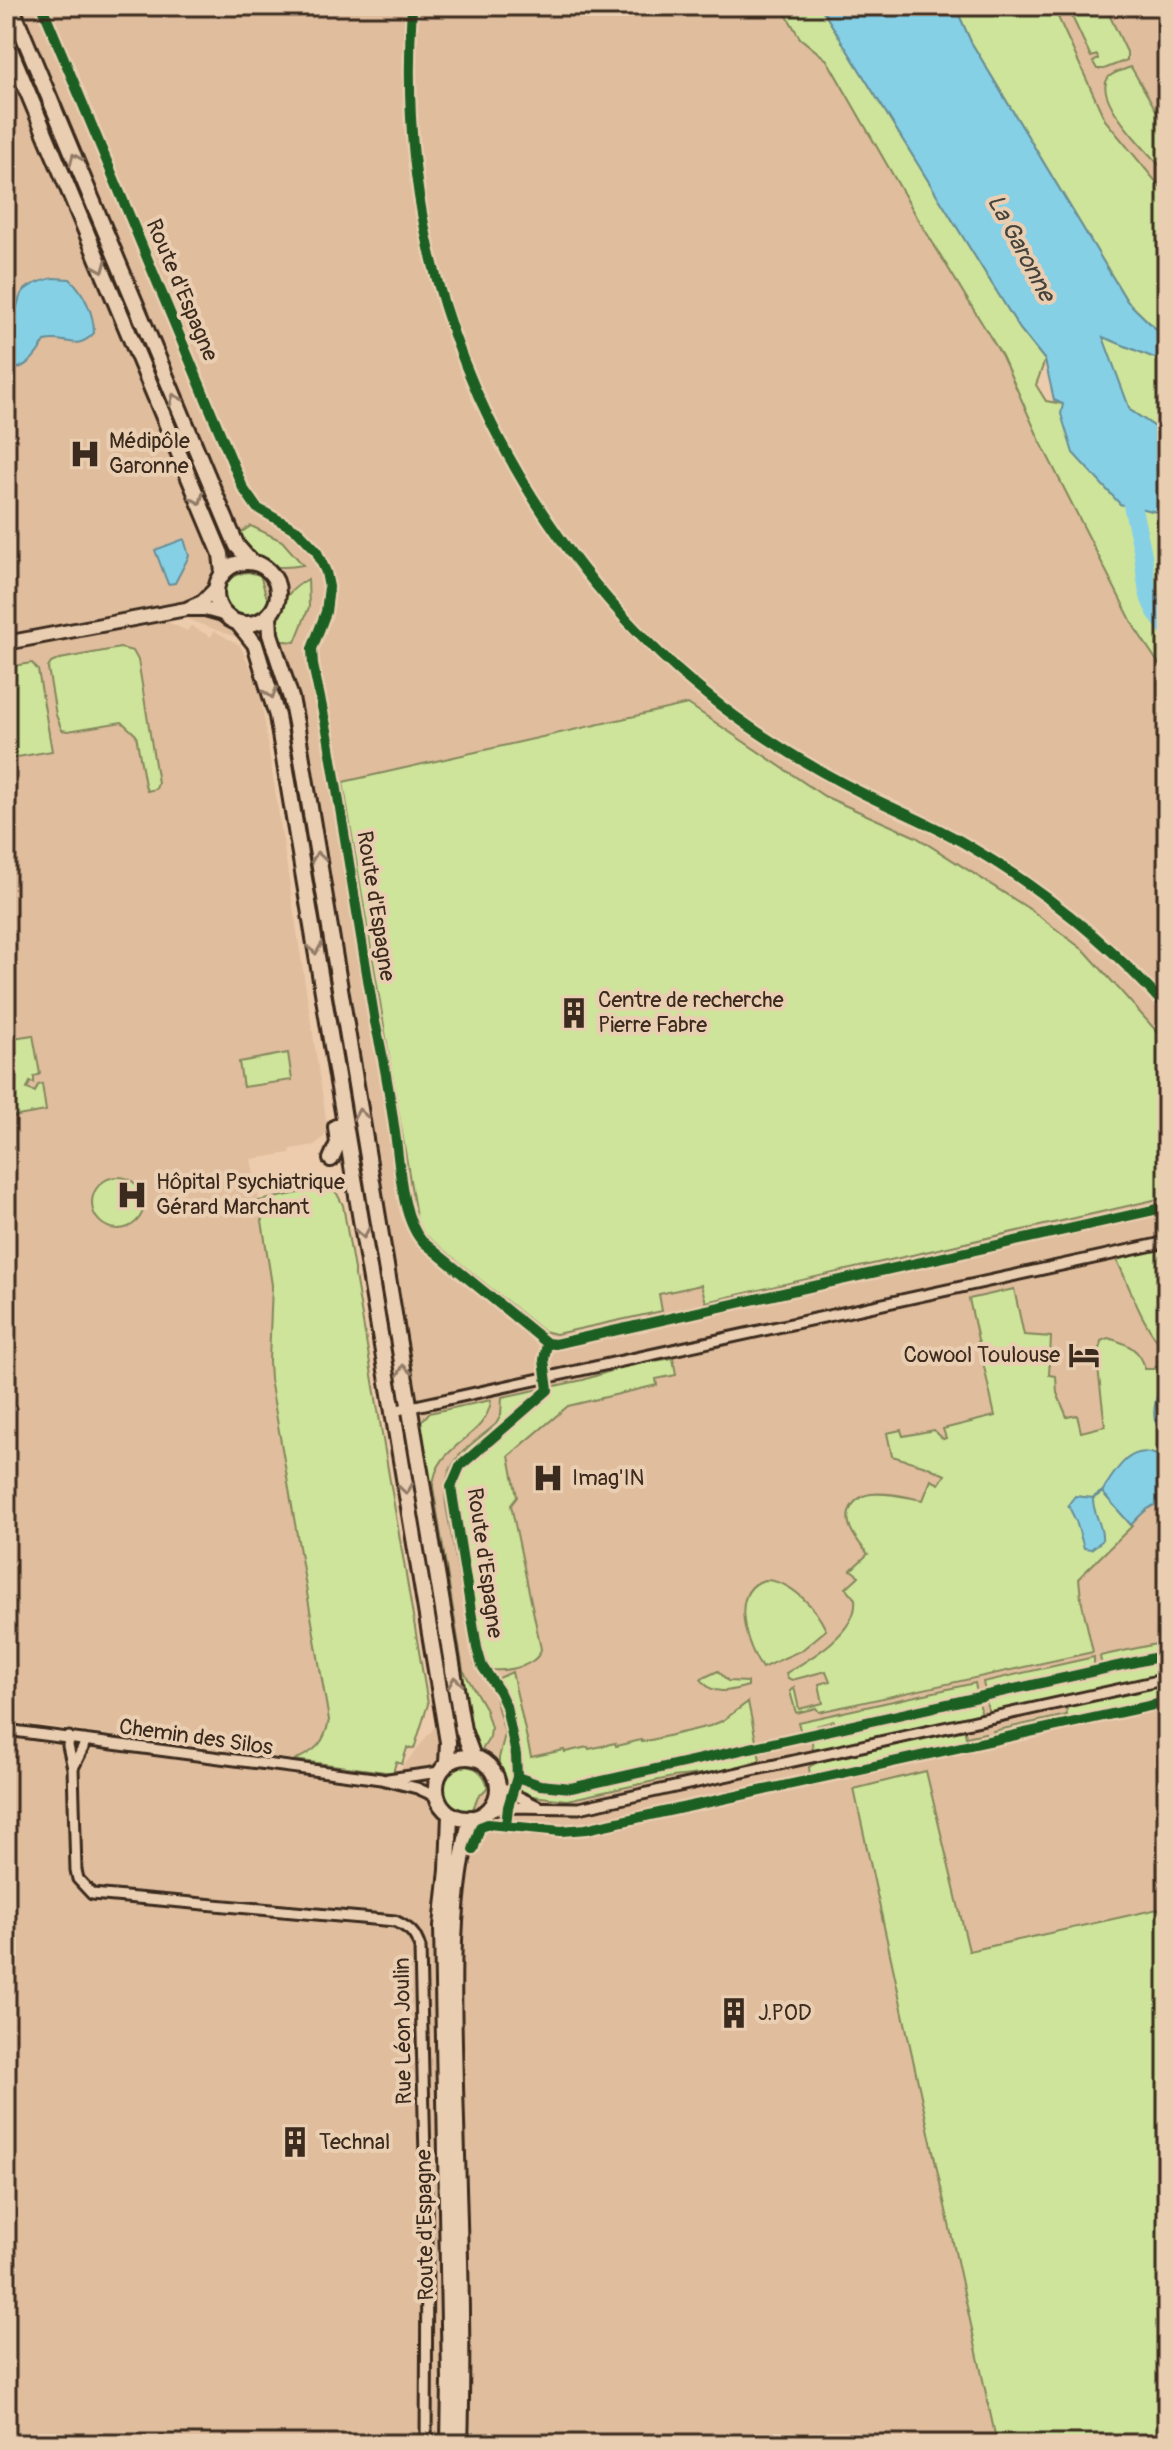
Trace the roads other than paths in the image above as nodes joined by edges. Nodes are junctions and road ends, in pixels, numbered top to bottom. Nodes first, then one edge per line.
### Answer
1 (11, 6) edge
2 (6, 40) edge
3 (251, 562) junction
4 (223, 573) junction
5 (216, 588) junction
6 (186, 609) junction
7 (223, 614) junction
8 (269, 616) junction
9 (238, 623) junction
10 (6, 643) edge
11 (332, 1055) junction
12 (331, 1159) dead end
13 (1167, 1242) edge
14 (410, 1408) junction
15 (393, 1411) junction
16 (1167, 1679) edge
17 (6, 1730) edge
18 (69, 1737) junction
19 (85, 1740) junction
20 (473, 1757) junction
21 (73, 1768) junction
22 (444, 1768) junction
23 (381, 1779) junction
24 (497, 1784) junction
25 (437, 1797) junction
26 (541, 1807) junction
27 (488, 1811) junction
28 (450, 1814) junction
29 (471, 1818) junction
30 (426, 2444) edge
31 (449, 2444) edge
32 (460, 2444) edge

3 -> 1 main road
2 -> 4 main road
3 - 4 main road
3 - 8 main road
4 - 5 main road
5 - 6 street
5 - 7 main road
6 - 7 street
6 - 10 street
7 - 9 main road
8 - 9 main road
14 -> 8 main road
9 -> 11 main road
11 - 12 main road
11 -> 15 main road
13 - 14 street
14 - 15 street
20 -> 14 main road
15 -> 22 main road
16 - 26 street
17 - 18 street, Chemin des Silos
18 - 19 street, Chemin des Silos
18 - 21 street, Rue Léon Joulin
19 - 21 street, Rue Léon Joulin
19 - 23 street, Chemin des Silos
20 - 22 main road
20 - 24 main road
21 - 30 street, Rue Léon Joulin
22 - 23 street, Chemin des Silos
22 - 25 main road
23 - 25 street, Chemin des Silos
24 - 26 street
24 - 27 main road
25 - 28 main road
26 - 27 street
27 - 29 main road
28 - 29 main road
28 - 31 main road, Route d'Espagne
29 - 32 main road, Route d'Espagne

